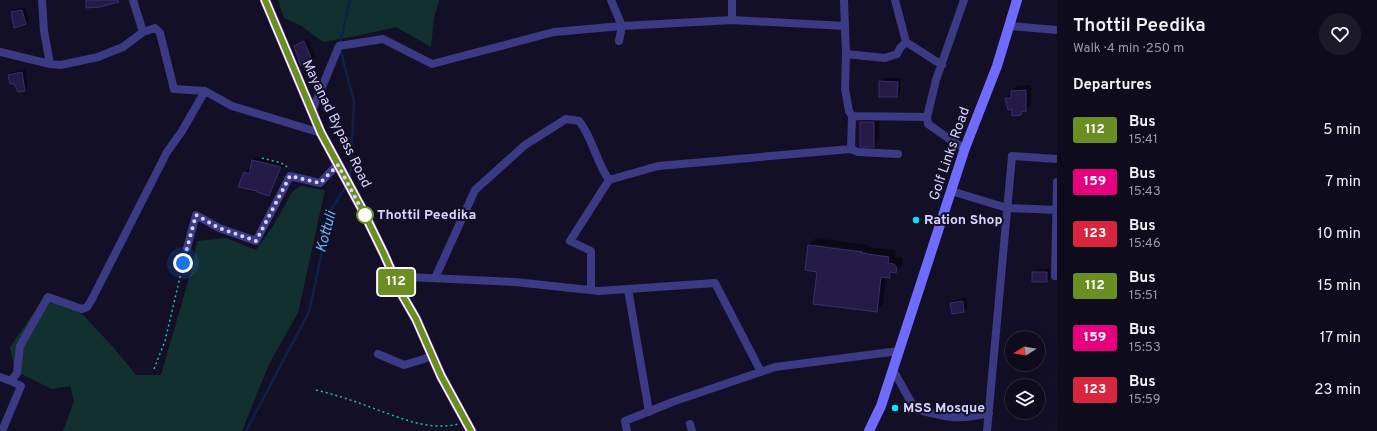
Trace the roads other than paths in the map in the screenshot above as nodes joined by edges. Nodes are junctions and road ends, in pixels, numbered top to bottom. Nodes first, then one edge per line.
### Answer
1 (42, 0) edge
2 (133, 0) edge
3 (265, 0) edge
4 (611, 0) edge
5 (732, 0) edge
6 (844, 0) edge
7 (895, 0) edge
8 (964, 0) edge
9 (1017, 0) edge
10 (732, 20) junction
11 (622, 26) junction
12 (845, 26) junction
13 (1009, 26) junction
14 (1057, 30) edge
15 (143, 32) junction
16 (619, 41) dead end
17 (906, 42) junction
18 (0, 52) edge
19 (846, 54) junction
20 (50, 64) junction
21 (942, 65) junction
22 (205, 91) junction
23 (312, 111) junction
24 (852, 116) junction
25 (928, 117) junction
26 (321, 133) junction
27 (965, 148) junction
28 (852, 150) junction
29 (898, 154) dead end
30 (1057, 159) edge
31 (338, 166) junction
32 (609, 180) junction
33 (1057, 182) edge
34 (951, 191) junction
35 (1007, 208) junction
36 (1056, 210) edge
37 (187, 248) road end
38 (1055, 276) dead end
39 (434, 278) junction
40 (628, 289) junction
41 (591, 290) junction
42 (401, 293) junction
43 (899, 351) junction
44 (378, 354) dead end
45 (432, 355) junction
46 (893, 370) junction
47 (761, 372) junction
48 (0, 377) edge
49 (11, 381) junction
50 (649, 412) junction
51 (989, 413) junction
52 (2, 431) edge
53 (471, 431) edge
54 (627, 431) edge
55 (869, 431) edge
56 (988, 431) edge

1 - 20 street
2 - 15 street
3 - 23 main road, Mayanad Bypass Road
4 - 11 street
5 - 10 street
6 - 12 street
7 - 17 street
8 - 21 street
9 - 13 main road, Golf Links Road
10 - 11 street
10 - 12 street
11 - 16 street
11 - 23 street
12 - 19 street
13 - 14 street
13 - 27 main road, Golf Links Road
15 - 20 street
15 - 22 street
17 - 19 street
17 - 21 street
18 - 20 street
19 - 24 street
21 - 25 street
22 - 26 street
22 - 49 street
23 - 26 main road, Mayanad Bypass Road
24 - 25 street
24 - 28 street
25 - 27 street
26 - 31 main road, Mayanad Bypass Road
27 - 34 main road, Golf Links Road
28 - 29 street
28 - 32 street
30 - 35 street
31 - 37 street
31 - 42 main road, Mayanad Bypass Road
32 - 39 street
32 - 41 street
33 - 36 street
34 - 35 street
34 - 43 main road, Golf Links Road
35 - 36 street
35 - 51 street
36 - 38 street
39 - 41 street
39 - 42 street
40 - 41 street
40 - 47 street
40 - 50 street
42 - 45 main road, Mayanad Bypass Road
43 - 46 main road, Golf Links Road
43 - 47 street
44 - 45 street
45 - 53 main road, Mayanad Bypass Road
46 - 51 street
46 - 55 main road, Golf Links Road
47 - 50 street
48 - 49 street
49 - 52 street
50 - 54 street
51 - 56 street

